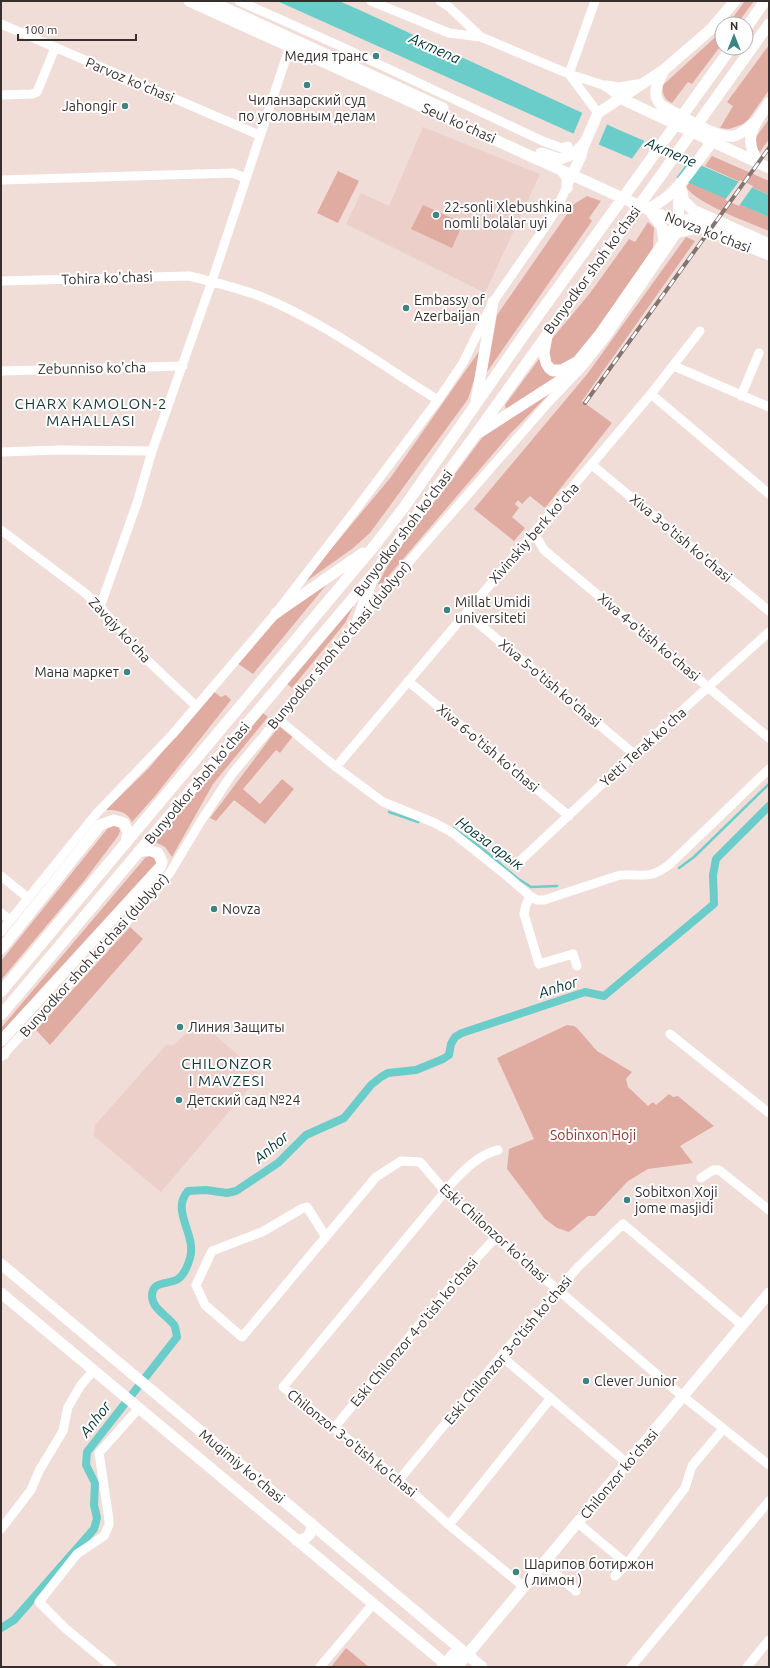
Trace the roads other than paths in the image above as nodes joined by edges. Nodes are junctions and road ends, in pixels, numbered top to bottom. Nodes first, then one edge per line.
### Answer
1 (189, 1) edge
2 (210, 1) edge
3 (239, 1) edge
4 (371, 1) edge
5 (440, 1) edge
6 (595, 1) edge
7 (736, 1) edge
8 (765, 1) edge
9 (754, 17) edge
10 (1, 24) edge
11 (769, 24) edge
12 (480, 37) junction
13 (291, 42) junction
14 (55, 48) junction
15 (726, 56) edge
16 (665, 69) junction
17 (569, 74) junction
18 (645, 82) junction
19 (606, 86) junction
20 (1, 95) edge
21 (620, 98) junction
22 (769, 103) edge
23 (598, 113) junction
24 (755, 122) junction
25 (259, 136) junction
26 (708, 142) junction
27 (585, 143) junction
28 (568, 146) dead end
29 (581, 156) junction
30 (765, 166) edge
31 (561, 170) junction
32 (769, 174) edge
33 (572, 175) junction
34 (245, 178) junction
35 (1, 180) edge
36 (588, 181) junction
37 (680, 184) junction
38 (566, 188) junction
39 (648, 209) junction
40 (708, 223) junction
41 (678, 227) junction
42 (664, 242) junction
43 (769, 244) edge
44 (769, 256) edge
45 (1, 281) edge
46 (212, 281) junction
47 (493, 302) junction
48 (548, 332) junction
49 (700, 332) dead end
50 (759, 353) dead end
51 (183, 366) junction
52 (583, 366) junction
53 (674, 366) junction
54 (1, 371) edge
55 (651, 394) junction
56 (741, 396) junction
57 (438, 400) junction
58 (476, 405) junction
59 (769, 408) edge
60 (476, 434) junction
61 (152, 451) junction
62 (1, 452) edge
63 (592, 465) junction
64 (769, 494) edge
65 (1, 530) edge
66 (534, 533) junction
67 (375, 545) junction
68 (375, 572) junction
69 (100, 607) junction
70 (769, 611) edge
71 (276, 613) junction
72 (466, 613) junction
73 (356, 625) junction
74 (769, 632) edge
75 (408, 681) junction
76 (709, 687) junction
77 (196, 706) junction
78 (278, 719) junction
79 (769, 738) edge
80 (634, 754) junction
81 (336, 767) junction
82 (769, 769) edge
83 (569, 816) junction
84 (126, 843) junction
85 (138, 852) junction
86 (518, 863) dead end
87 (1, 876) edge
88 (530, 896) junction
89 (28, 898) junction
90 (1, 912) edge
91 (10, 920) junction
92 (1, 932) edge
93 (1, 949) edge
94 (577, 966) dead end
95 (1, 992) edge
96 (1, 1014) edge
97 (670, 1034) dead end
98 (1, 1041) edge
99 (2, 1055) edge
100 (769, 1113) edge
101 (498, 1150) dead end
102 (700, 1178) dead end
103 (446, 1192) junction
104 (769, 1210) edge
105 (326, 1237) junction
106 (496, 1237) junction
107 (1, 1264) edge
108 (558, 1290) junction
109 (1, 1293) edge
110 (769, 1293) edge
111 (742, 1325) junction
112 (501, 1356) junction
113 (94, 1370) junction
114 (684, 1396) junction
115 (551, 1398) junction
116 (137, 1406) junction
117 (334, 1428) junction
118 (723, 1429) junction
119 (628, 1464) junction
120 (769, 1466) edge
121 (400, 1480) junction
122 (769, 1501) edge
123 (578, 1523) junction
124 (311, 1524) junction
125 (449, 1524) junction
126 (1, 1530) edge
127 (296, 1540) junction
128 (544, 1564) junction
129 (627, 1564) junction
130 (615, 1576) dead end
131 (524, 1586) junction
132 (576, 1591) dead end
133 (373, 1604) junction
134 (769, 1640) edge
135 (463, 1651) junction
136 (451, 1665) edge
137 (112, 1667) edge
138 (320, 1667) edge
139 (482, 1667) edge
140 (631, 1667) edge
141 (747, 1667) edge

1 - 13 main road, Seul ko'chasi
2 - 13 main road, Seul ko'chasi
3 - 28 street
4 - 12 street
5 - 12 street
6 - 17 street
7 - 16 main road
8 - 9 main road
10 - 14 street, Parvoz ko'chasi
11 - 48 main road, Bunyodkor shoh ko'chasi
12 - 17 street
13 - 25 street
13 - 27 main road, Seul ko'chasi
13 - 31 main road, Seul ko'chasi
14 - 20 street
14 - 25 street, Parvoz ko'chasi
15 - 58 main road, Bunyodkor shoh ko'chasi
16 - 18 main road
16 - 24 main road
17 - 19 street
17 - 23 street
18 - 19 main road
18 - 21 main road
19 - 21 street
21 - 23 main road
21 - 26 main road
22 - 24 main road
23 - 27 main road, Seul ko'chasi
24 - 30 main road
25 - 34 street
26 - 30 main road
26 - 32 main road
26 - 37 main road
27 - 29 main road
29 - 33 main road
29 - 36 main road
31 - 33 main road, Seul ko'chasi
31 - 38 main road
33 - 36 main road, Seul ko'chasi
33 - 38 street
34 - 35 street
34 - 46 street
36 - 39 main road, Seul ko'chasi
37 - 39 main road
37 - 40 main road, Novza ko'chasi
37 - 41 main road
38 - 47 street
39 - 41 main road, Novza ko'chasi
39 - 42 main road
40 - 41 main road
40 - 43 main road, Novza ko'chasi
40 - 44 main road, Novza ko'chasi
41 - 42 main road
41 - 52 street, Bunyodkor shoh koʻchasi (dublyor)
42 - 48 main road
45 - 46 street, Tohira ko'chasi
46 - 51 street
46 - 57 street, Tohira ko'chasi
47 - 57 street
47 - 58 main road
48 - 60 main road, Bunyodkor shoh ko'chasi
49 - 53 street, Xivinskiy berk ko'cha
50 - 56 street
51 - 54 street, Zebunniso ko'cha
51 - 61 street
52 - 60 main road
52 - 73 street, Bunyodkor shoh koʻchasi (dublyor)
53 - 55 street, Xivinskiy berk ko'cha
53 - 56 street
55 - 63 street, Xivinskiy berk ko'cha
55 - 64 street
56 - 59 street
57 - 71 street
58 - 67 main road, Bunyodkor shoh ko'chasi
60 - 68 main road, Bunyodkor shoh ko'chasi
61 - 62 street
61 - 69 street
63 - 66 street, Xivinskiy berk ko'cha
63 - 70 street, Xiva 3-o'tish ko'chasi
65 - 69 street, Zavqiy ko'cha
66 - 72 street, Xivinskiy berk ko'cha
66 - 76 street, Xiva 4-o'tish ko'chasi
67 - 71 main road
67 - 84 main road, Bunyodkor shoh ko'chasi
68 - 73 main road
68 - 85 main road, Bunyodkor shoh ko'chasi
69 - 77 street, Zavqiy ko'cha
71 - 77 street
72 - 75 street, Xivinskiy berk ko'cha
72 - 80 street, Xiva 5-o'tish ko'chasi
73 - 78 street, Bunyodkor shoh koʻchasi (dublyor)
74 - 76 street, Yetti Terak ko'cha
75 - 81 street, Xivinskiy berk ko'cha
75 - 83 street, Xiva 6-o'tish ko'chasi
76 - 79 street, Xiva 4-o'tish ko'chasi
76 - 80 street, Yetti Terak ko'cha
77 - 89 street
78 - 81 street
78 - 99 street, Bunyodkor shoh koʻchasi (dublyor)
80 - 83 street, Yetti Terak ko'cha
81 - 88 street
82 - 88 street
83 - 86 street, Yetti Terak ko'cha
84 - 93 main road
84 - 95 main road, Bunyodkor shoh ko'chasi
85 - 96 main road, Bunyodkor shoh ko'chasi
85 - 98 main road
87 - 89 street
88 - 94 street
89 - 91 street
90 - 91 street
91 - 92 street
97 - 100 street
101 - 103 street
102 - 104 street
103 - 105 street, Eski Chilonzor ko'chasi
103 - 106 street, Eski Chilonzor ko'chasi
103 - 117 street, Chilonzor 3-o'tish ko'chasi
105 - 105 street, Eski Chilonzor ko'chasi
106 - 108 street, Eski Chilonzor ko'chasi
106 - 117 street, Eski Chilonzor 4-o'tish ko'chasi
107 - 124 main road, Muqimiy ko'chasi
108 - 111 street, Eski Chilonzor 3-o'tish ko'chasi
108 - 112 street, Eski Chilonzor 3-o'tish ko'chasi
108 - 114 street, Eski Chilonzor ko'chasi
109 - 113 main road, Muqimiy ko'chasi
110 - 111 main road, Chilonzor ko'chasi
111 - 114 main road, Chilonzor ko'chasi
112 - 115 street
112 - 121 street, Eski Chilonzor 3-o'tish ko'chasi
113 - 116 main road, Muqimiy ko'chasi
113 - 126 street
114 - 118 street, Eski Chilonzor ko'chasi
114 - 119 main road, Chilonzor ko'chasi
115 - 119 street
115 - 125 street
116 - 127 main road, Muqimiy ko'chasi
116 - 137 street
117 - 121 street, Chilonzor 3-o'tish ko'chasi
118 - 120 street, Eski Chilonzor ko'chasi
118 - 129 street
119 - 123 main road, Chilonzor ko'chasi
121 - 125 street, Chilonzor 3-o'tish ko'chasi
122 - 140 street
123 - 128 main road, Chilonzor ko'chasi
123 - 129 street
124 - 127 main road
124 - 135 main road, Muqimiy ko'chasi
125 - 131 street, Chilonzor 3-o'tish ko'chasi
127 - 133 main road, Muqimiy ko'chasi
128 - 131 main road, Chilonzor ko'chasi
128 - 132 street
129 - 130 street
131 - 135 main road, Chilonzor ko'chasi
133 - 136 main road, Muqimiy ko'chasi
133 - 138 street
134 - 141 street
135 - 136 main road, Chilonzor ko'chasi
135 - 139 main road, Muqimiy ko'chasi

